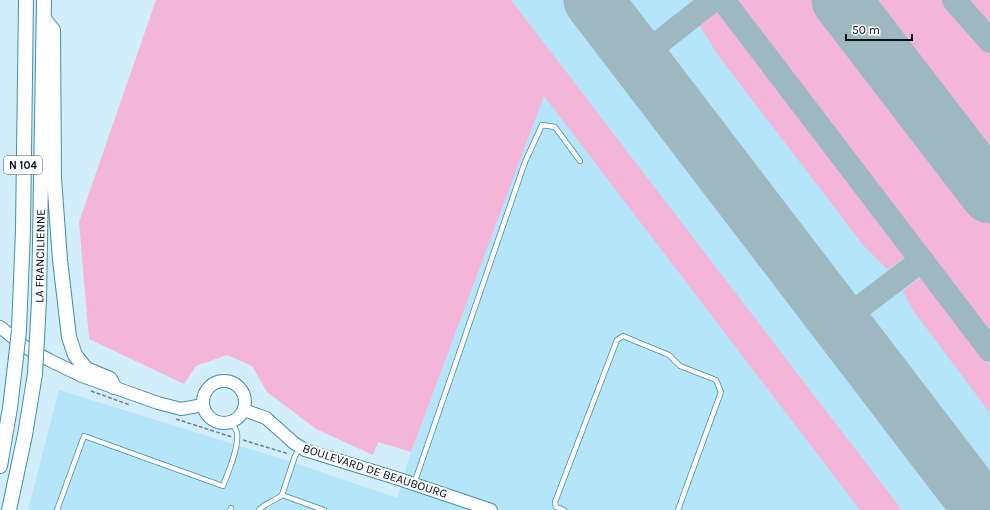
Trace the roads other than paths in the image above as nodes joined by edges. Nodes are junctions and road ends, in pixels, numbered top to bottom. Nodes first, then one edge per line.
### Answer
1 (26, 0) edge
2 (44, 0) edge
3 (44, 19) junction
4 (580, 161) dead end
5 (0, 327) edge
6 (114, 387) junction
7 (203, 405) junction
8 (244, 410) junction
9 (231, 422) junction
10 (297, 451) junction
11 (0, 466) edge
12 (414, 484) junction
13 (282, 495) junction
14 (9, 510) edge
15 (57, 510) edge
16 (260, 510) edge
17 (324, 510) edge
18 (491, 510) edge
19 (564, 510) edge
20 (678, 510) edge

1 - 11 highway, LA FRANCILIENNE / N 104, bridge
2 - 3 highway, LA FRANCILIENNE / N 104
3 - 6 highway
3 - 14 highway, LA FRANCILIENNE / N 104, bridge
4 - 12 lane
5 - 6 main road
6 - 7 main road
7 - 8 main road
7 - 9 main road
8 - 9 main road
8 - 10 main road, BOULEVARD DE BEAUBOURG
9 - 15 lane
10 - 12 main road, BOULEVARD DE BEAUBOURG
10 - 13 lane
12 - 18 main road, BOULEVARD DE BEAUBOURG
13 - 16 lane
13 - 17 lane
19 - 20 lane

